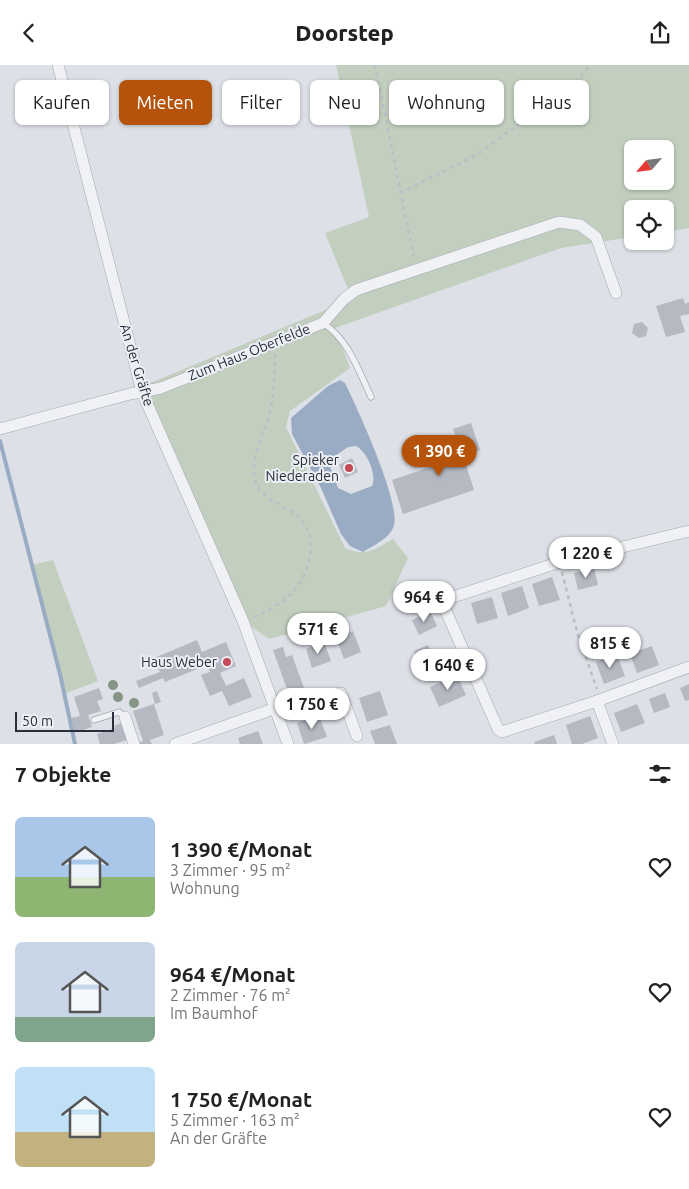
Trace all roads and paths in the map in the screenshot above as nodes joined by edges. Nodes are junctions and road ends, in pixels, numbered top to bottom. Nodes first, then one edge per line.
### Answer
1 (58, 65) edge
2 (375, 65) edge
3 (590, 65) edge
4 (400, 193) junction
5 (416, 270) junction
6 (616, 293) dead end
7 (323, 323) junction
8 (276, 341) junction
9 (142, 392) junction
10 (371, 397) dead end
11 (0, 429) edge
12 (689, 531) edge
13 (560, 563) junction
14 (258, 615) dead end
15 (689, 667) edge
16 (599, 700) junction
17 (277, 711) junction
18 (125, 717) joint
19 (94, 720) dead end
20 (357, 736) dead end
21 (134, 744) edge
22 (175, 744) edge
23 (288, 744) edge
24 (613, 744) edge

1 - 9 street, An der Gräfte
2 - 4 path
3 - 4 path
4 - 5 path
5 - 6 street, Zum Haus Oberfelde
5 - 7 street, Zum Haus Oberfelde
7 - 8 street, Zum Haus Oberfelde
7 - 10 lane
8 - 9 street, Zum Haus Oberfelde
8 - 14 path
9 - 11 street, Zum Haus Oberfelde
9 - 17 street, An der Gräfte
12 - 13 street
13 - 16 path
13 - 16 street
15 - 16 street
16 - 24 street
17 - 20 street
17 - 22 street
17 - 23 street, An der Gräfte
18 - 19 lane
18 - 21 street

